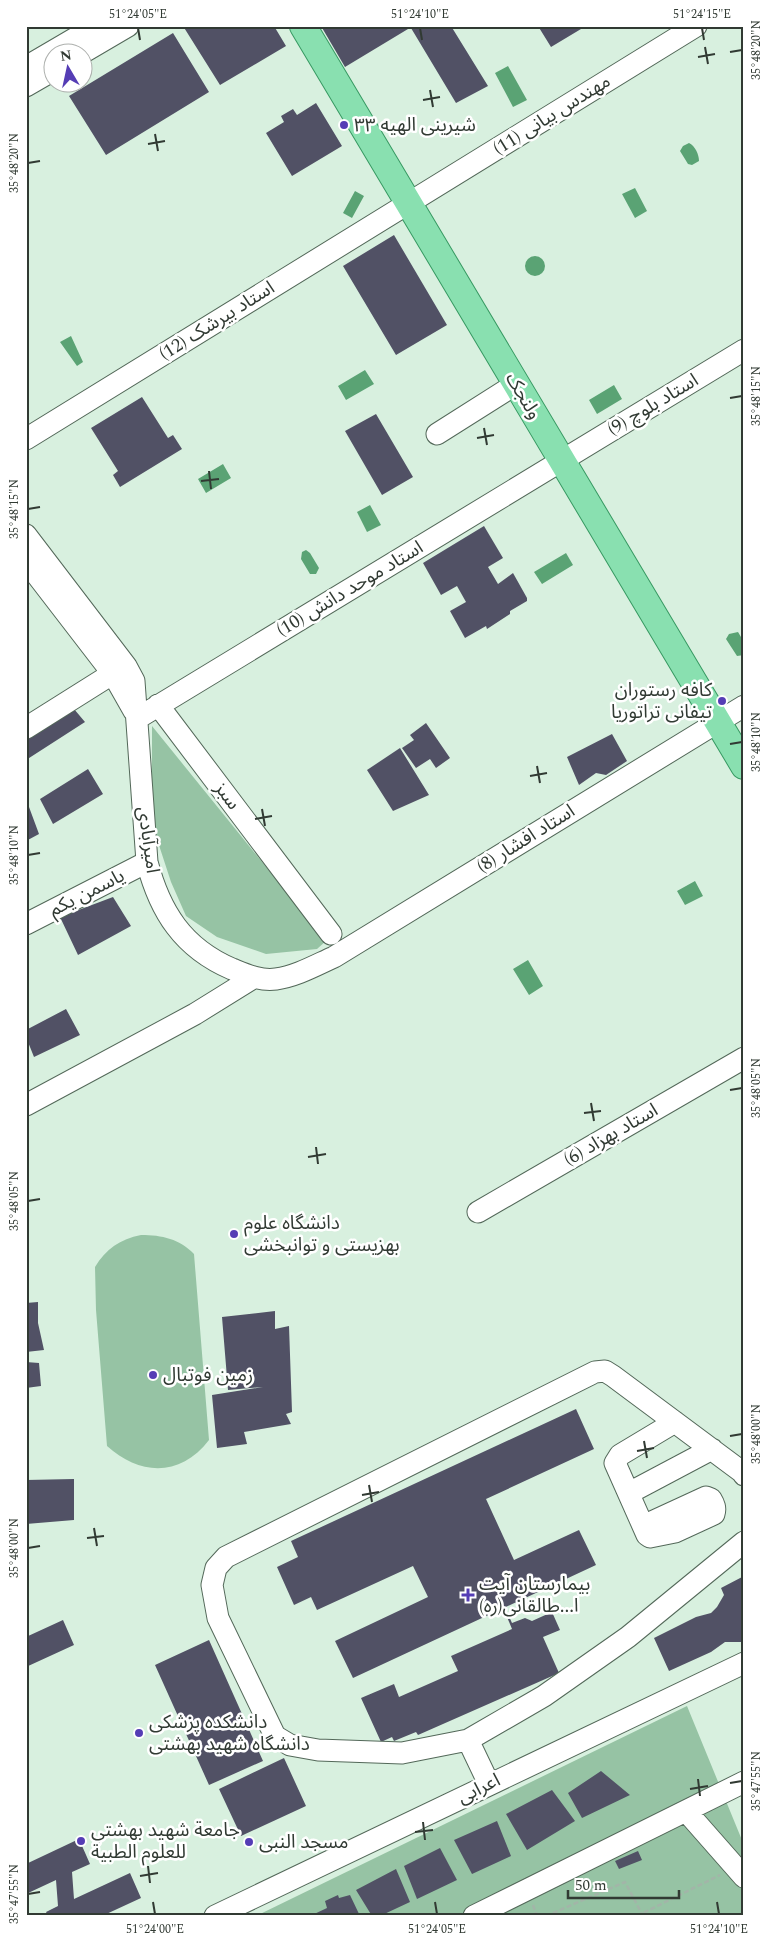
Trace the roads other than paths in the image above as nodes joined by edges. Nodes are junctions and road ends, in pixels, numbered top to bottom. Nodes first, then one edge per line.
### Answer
1 (96, 26) edge
2 (128, 26) edge
3 (302, 26) edge
4 (696, 26) edge
5 (92, 47) edge
6 (26, 67) edge
7 (42, 77) edge
8 (26, 86) edge
9 (408, 203) junction
10 (744, 350) edge
11 (516, 384) junction
12 (437, 434) dead end
13 (26, 439) edge
14 (562, 461) junction
15 (26, 535) edge
16 (26, 560) edge
17 (119, 670) junction
18 (158, 705) junction
19 (744, 706) edge
20 (138, 718) junction
21 (717, 722) junction
22 (26, 728) edge
23 (744, 766) edge
24 (147, 862) junction
25 (26, 924) edge
26 (331, 934) dead end
27 (334, 957) joint
28 (253, 978) junction
29 (744, 1058) edge
30 (26, 1104) edge
31 (478, 1212) dead end
32 (675, 1422) junction
33 (712, 1449) junction
34 (744, 1475) edge
35 (629, 1493) junction
36 (643, 1526) dead end
37 (744, 1542) edge
38 (744, 1662) edge
39 (468, 1740) junction
40 (744, 1782) edge
41 (489, 1784) junction
42 (686, 1811) junction
43 (740, 1872) edge
44 (215, 1916) edge
45 (474, 1916) edge

1 - 6 street
2 - 5 street
3 - 9 main road, ولنجک
4 - 9 street, مهندس بیانی (11)
7 - 8 street
9 - 11 main road, ولنجک
9 - 13 street, استاد بیرشک (12)
10 - 14 street, استاد بلوچ (9)
11 - 12 street
11 - 14 main road, ولنجک
14 - 18 street, استاد موحد دانش (10)
14 - 21 main road, ولنجک
15 - 17 street, امیرآبادی
16 - 17 street, امیرآبادی
17 - 20 street, امیرآبادی
17 - 22 street
18 - 20 street, استاد موحد دانش (10)
18 - 26 street, سبز
19 - 21 street, استاد افشار (8)
20 - 24 street, امیرآبادی
21 - 23 main road, ولنجک
21 - 27 street, استاد افشار (8)
24 - 25 street, یاسمن یکم
24 - 28 street, امیرآبادی
27 - 28 street, امیرآبادی
28 - 30 street
29 - 31 street, استاد بهزاد (6)
32 - 33 street
32 - 35 street
32 - 39 street
33 - 34 street
33 - 35 street
35 - 36 street
37 - 39 street
38 - 41 street, اعرابی
39 - 41 street
40 - 42 street
41 - 44 street, اعرابی
42 - 43 street
42 - 45 street

